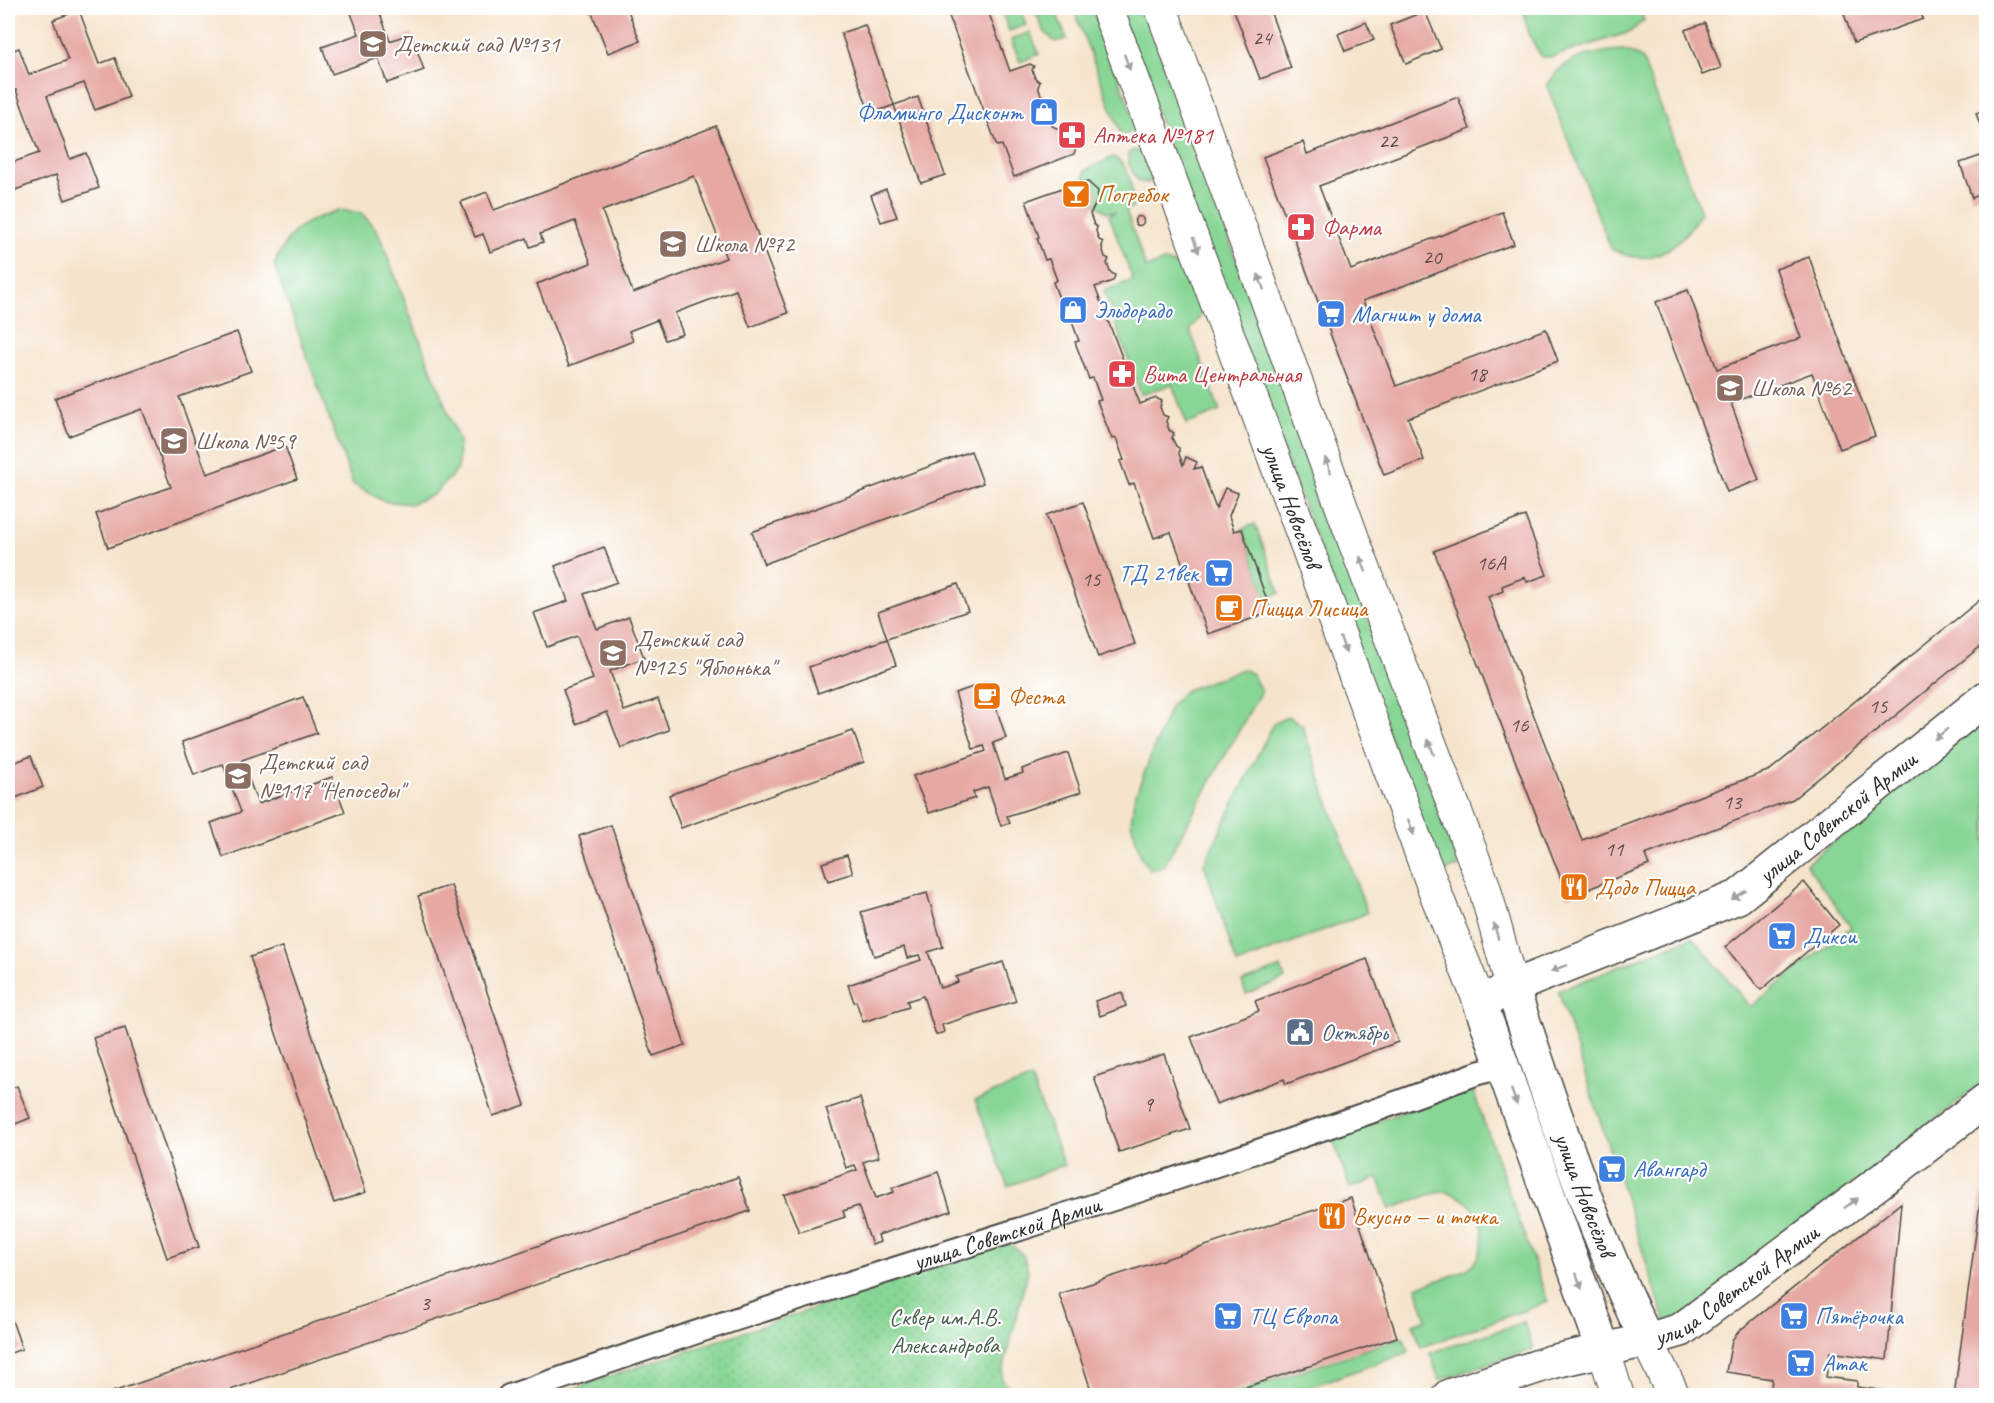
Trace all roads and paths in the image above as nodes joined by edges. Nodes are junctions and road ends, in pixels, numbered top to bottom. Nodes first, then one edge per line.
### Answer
1 (1107, 8) edge
2 (1161, 8) edge
3 (1986, 698) edge
4 (1512, 987) junction
5 (1480, 1003) junction
6 (1503, 1067) junction
7 (1986, 1100) edge
8 (1647, 1341) junction
9 (1604, 1351) junction
10 (509, 1395) edge
11 (1449, 1395) edge
12 (1618, 1395) edge
13 (1674, 1395) edge

1 -> 5 main road, улица Новосёлов
4 -> 2 main road, улица Новосёлов
3 -> 4 main road, улица Советской Армии
4 - 5 main road
4 - 8 main road, улица Новосёлов
5 - 6 main road, улица Новосёлов
6 -> 9 main road, улица Новосёлов
6 - 10 street, улица Советской Армии
8 -> 7 main road, улица Советской Армии
8 - 9 main road, улица Советской Армии
8 - 13 main road, улица Новосёлов
9 - 11 main road, улица Советской Армии
9 - 12 main road, улица Новосёлов

